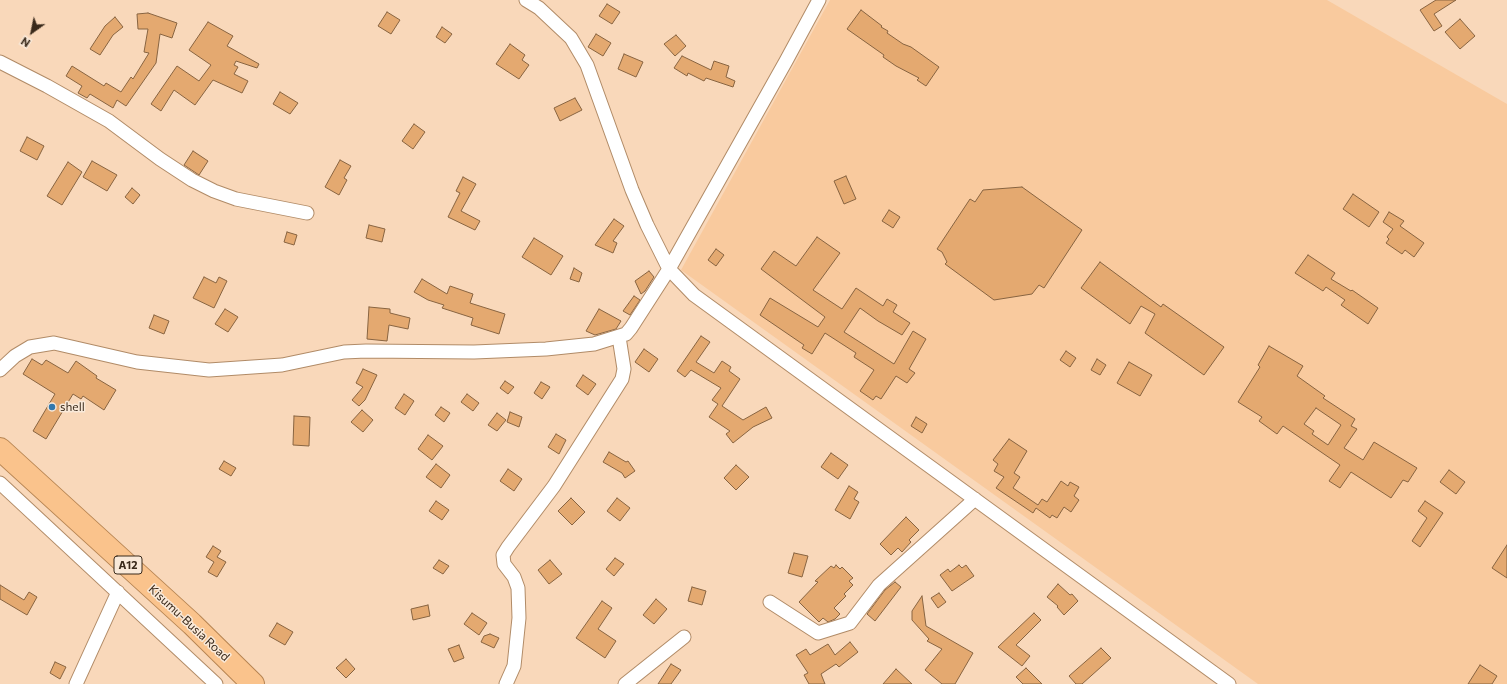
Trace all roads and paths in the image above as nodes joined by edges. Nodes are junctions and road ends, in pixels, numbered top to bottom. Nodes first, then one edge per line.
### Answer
1 (526, 0) edge
2 (819, 0) edge
3 (542, 4) edge
4 (0, 62) edge
5 (307, 213) dead end
6 (669, 269) junction
7 (619, 337) junction
8 (0, 370) edge
9 (0, 449) edge
10 (0, 482) edge
11 (975, 499) junction
12 (118, 592) junction
13 (770, 602) dead end
14 (684, 637) dead end
15 (212, 682) edge
16 (76, 684) edge
17 (253, 684) edge
18 (506, 684) edge
19 (626, 684) edge
20 (1229, 684) edge

1 - 3 street
2 - 6 street
3 - 6 street
4 - 5 street
6 - 7 street
6 - 11 street
7 - 8 street
7 - 18 street
9 - 17 highway, Kisumu-Busia Road / A12
10 - 12 street
11 - 13 street
11 - 20 street
12 - 15 street
12 - 16 street
14 - 19 street

